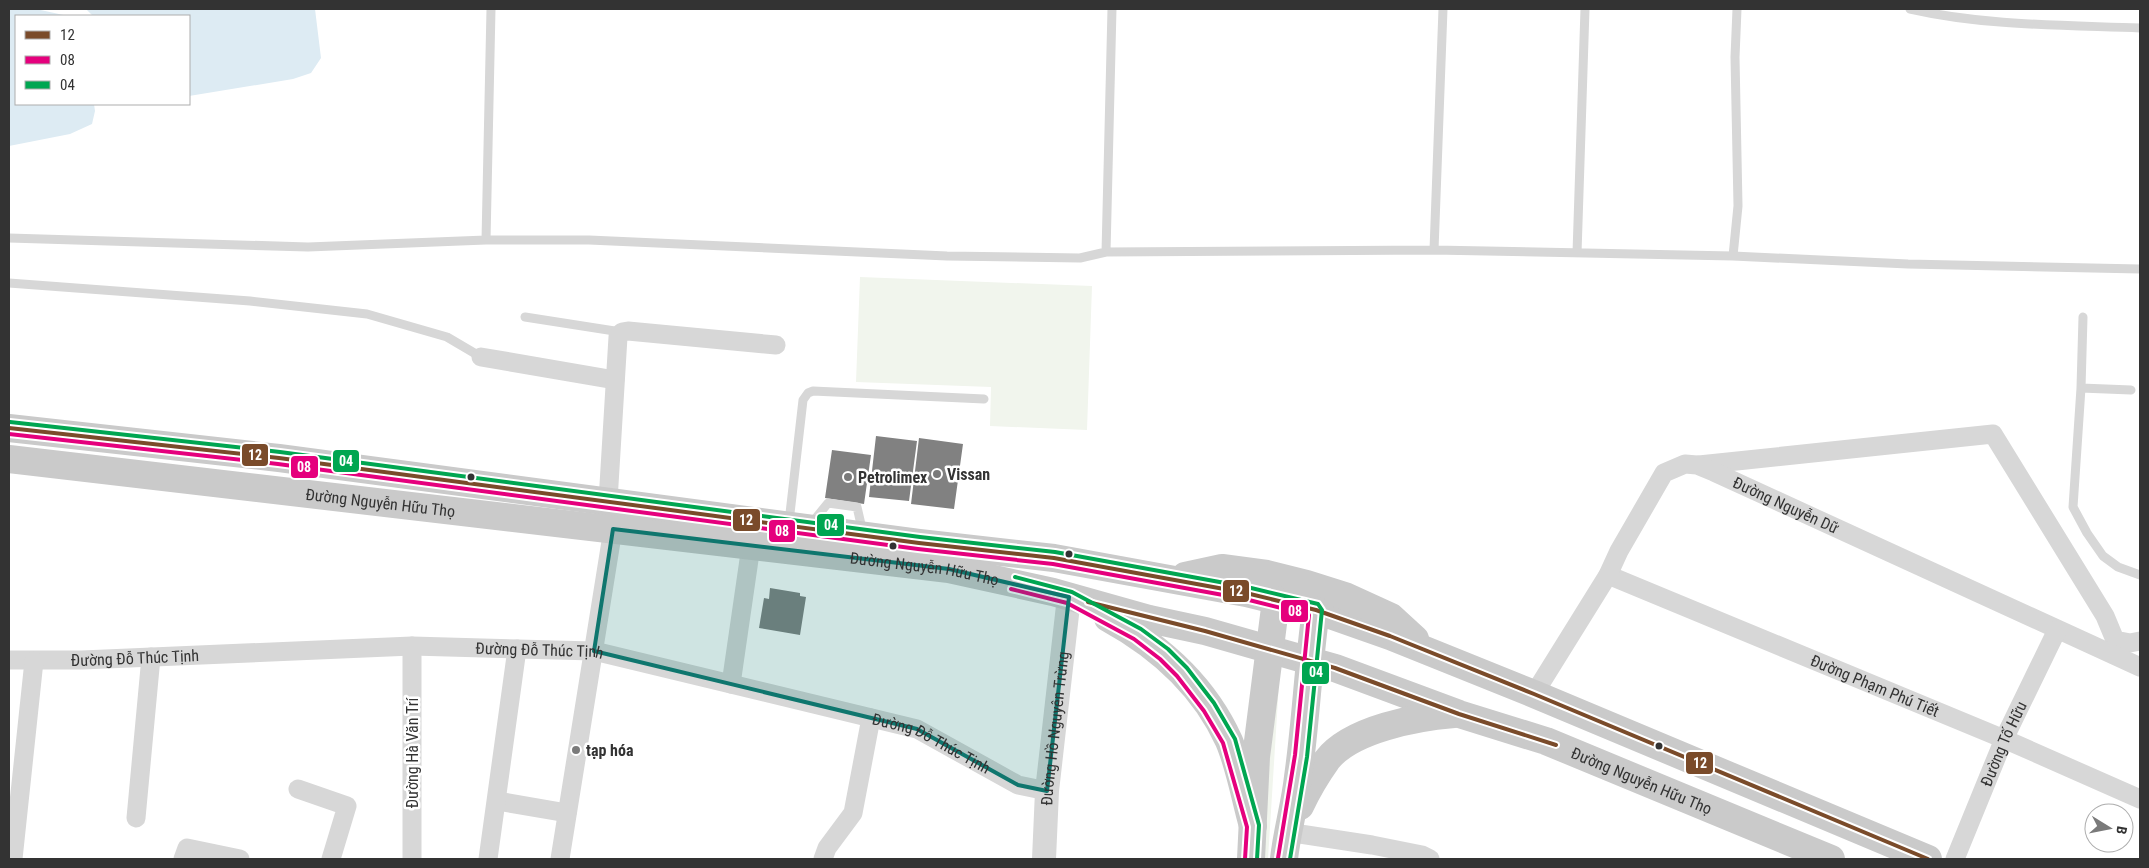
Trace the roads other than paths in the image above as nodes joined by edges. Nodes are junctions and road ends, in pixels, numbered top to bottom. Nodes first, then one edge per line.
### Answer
1 (491, 9) edge
2 (1112, 9) edge
3 (1443, 9) edge
4 (1585, 9) edge
5 (1737, 9) edge
6 (1910, 9) edge
7 (2140, 28) edge
8 (9, 238) edge
9 (486, 240) junction
10 (1434, 250) junction
11 (1106, 252) junction
12 (1577, 253) junction
13 (1733, 256) junction
14 (2140, 269) edge
15 (9, 283) edge
16 (525, 317) dead end
17 (2083, 317) dead end
18 (622, 332) junction
19 (776, 345) dead end
20 (481, 357) joint
21 (615, 380) junction
22 (2081, 388) junction
23 (2131, 390) dead end
24 (984, 400) dead end
25 (9, 428) edge
26 (9, 459) edge
27 (1697, 465) junction
28 (608, 501) junction
29 (798, 526) junction
30 (613, 530) junction
31 (751, 546) junction
32 (1608, 574) junction
33 (2140, 575) edge
34 (1174, 579) junction
35 (1069, 597) junction
36 (1276, 600) junction
37 (1316, 610) junction
38 (2057, 630) junction
39 (2140, 641) edge
40 (412, 646) junction
41 (517, 649) junction
42 (1270, 650) junction
43 (594, 651) junction
44 (1426, 651) junction
45 (151, 657) junction
46 (9, 660) edge
47 (34, 660) junction
48 (1309, 661) junction
49 (2140, 665) edge
50 (731, 684) junction
51 (1534, 694) junction
52 (1460, 714) junction
53 (871, 718) junction
54 (2004, 739) junction
55 (298, 789) dead end
56 (1047, 791) junction
57 (2140, 800) edge
58 (497, 801) junction
59 (568, 813) junction
60 (136, 818) dead end
61 (1253, 826) junction
62 (1286, 832) junction
63 (13, 859) edge
64 (183, 859) edge
65 (240, 859) edge
66 (331, 859) edge
67 (412, 859) edge
68 (488, 859) edge
69 (560, 859) edge
70 (823, 859) edge
71 (1044, 859) edge
72 (1251, 859) edge
73 (1284, 859) edge
74 (1430, 859) edge
75 (1831, 859) edge
76 (1928, 859) edge
77 (1955, 859) edge

1 - 9 lane
2 - 11 lane
3 - 10 lane
4 - 12 lane
5 - 13 lane
6 - 7 lane
8 - 9 lane
9 - 11 lane
10 - 11 lane
10 - 12 lane
12 - 13 lane
13 - 14 lane
15 - 20 lane
16 - 18 lane
17 - 22 lane
18 - 19 street
18 - 21 street
20 - 21 street
21 - 28 street
22 - 23 lane
22 - 33 lane
24 - 29 lane
25 - 28 main road, Đường Nguyễn Hữu Thọ
26 - 30 main road, Đường Nguyễn Hữu Thọ
27 - 32 street
27 - 38 street, Đường Nguyễn Dữ
27 - 39 street
28 - 29 main road, Đường Nguyễn Hữu Thọ
29 - 34 main road, Đường Nguyễn Hữu Thọ
30 - 31 main road, Đường Nguyễn Hữu Thọ
30 - 43 street
31 - 35 main road, Đường Nguyễn Hữu Thọ
31 - 50 street
32 - 51 street
32 - 54 street, Đường Phạm Phú Tiết
34 - 36 main road, Đường Nguyễn Hữu Thọ
34 - 44 main road
35 - 42 main road, Đường Nguyễn Hữu Thọ
35 - 56 street, Đường Hồ Nguyên Trừng
35 - 61 main road
36 - 37 main road, Đường Nguyễn Hữu Thọ
36 - 42 main road
37 - 44 main road, Đường Nguyễn Hữu Thọ
37 - 48 main road
38 - 49 street, Đường Nguyễn Dữ
38 - 54 street, Đường Tố Hữu
40 - 41 street, Đường Đỗ Thúc Tịnh
40 - 45 street, Đường Đỗ Thúc Tịnh
40 - 67 street, Đường Hà Văn Trí
41 - 43 street, Đường Đỗ Thúc Tịnh
41 - 58 street
42 - 48 main road, Đường Nguyễn Hữu Thọ
42 - 61 main road
43 - 50 street, Đường Đỗ Thúc Tịnh
43 - 59 street
44 - 51 main road, Đường Nguyễn Hữu Thọ
45 - 47 street, Đường Đỗ Thúc Tịnh
45 - 60 street
46 - 47 street, Đường Đỗ Thúc Tịnh
47 - 63 street
48 - 52 main road, Đường Nguyễn Hữu Thọ
48 - 62 main road
50 - 53 street, Đường Đỗ Thúc Tịnh
51 - 76 main road, Đường Nguyễn Hữu Thọ
52 - 62 main road
52 - 75 main road, Đường Nguyễn Hữu Thọ
53 - 56 street, Đường Đỗ Thúc Tịnh
53 - 70 street
54 - 57 street, Đường Phạm Phú Tiết
54 - 77 street, Đường Tố Hữu
55 - 66 street
56 - 71 street, Đường Hồ Nguyên Trừng
58 - 59 street
58 - 68 street
59 - 69 street
61 - 72 main road
62 - 73 main road
62 - 74 street
64 - 65 street

